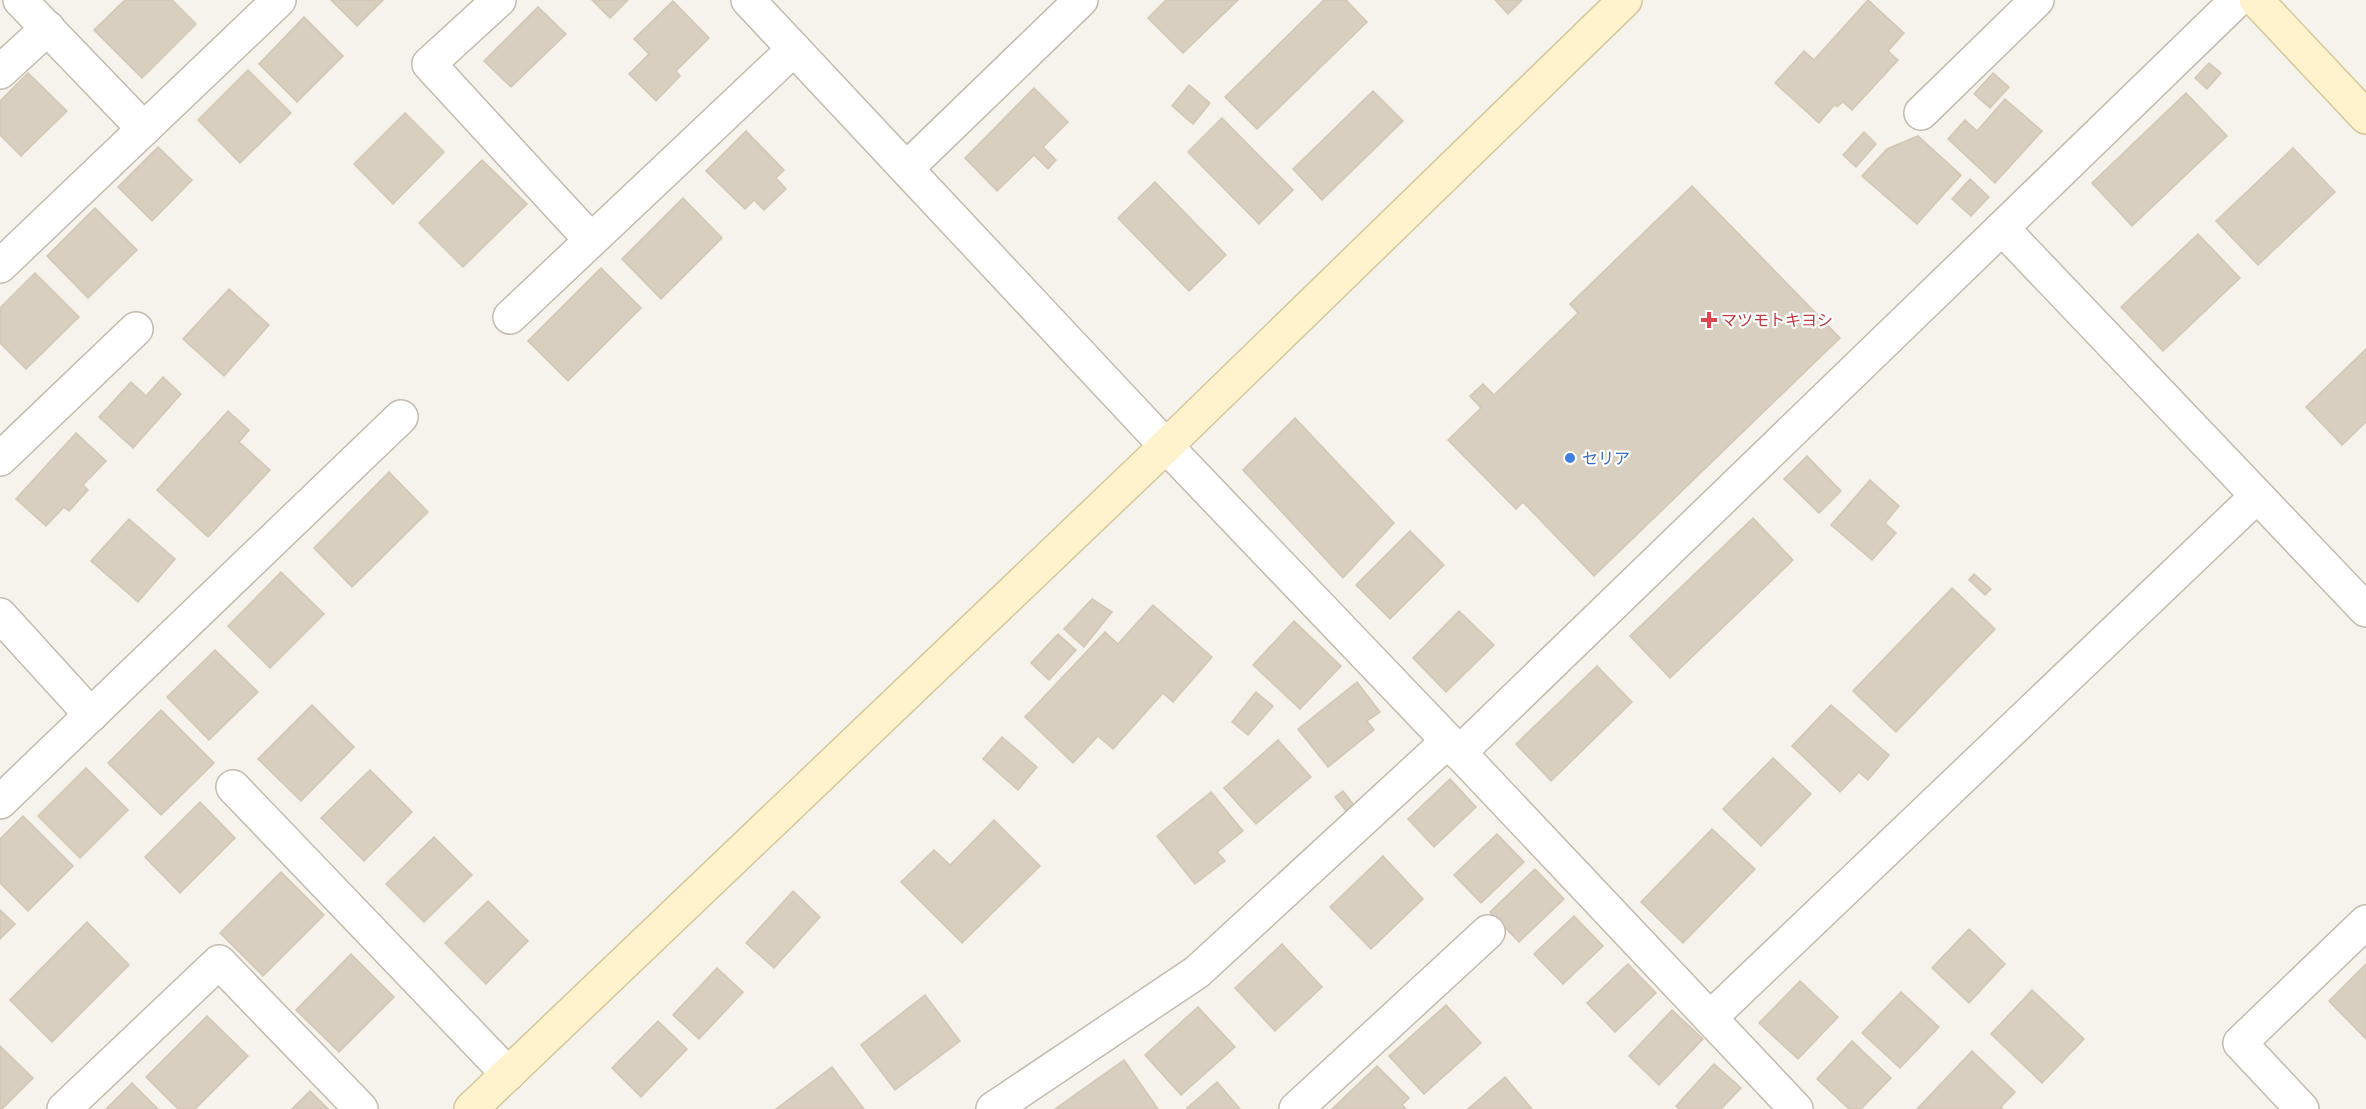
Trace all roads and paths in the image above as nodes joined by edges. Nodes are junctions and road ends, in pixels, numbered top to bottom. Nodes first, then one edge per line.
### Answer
1 (20, 0) edge
2 (279, 0) edge
3 (499, 0) edge
4 (748, 0) edge
5 (1081, 0) edge
6 (1625, 0) edge
7 (2037, 0) edge
8 (2237, 0) edge
9 (2256, 0) edge
10 (48, 28) junction
11 (794, 49) junction
12 (0, 72) edge
13 (1921, 113) dead end
14 (2366, 117) edge
15 (144, 129) junction
16 (907, 168) junction
17 (2002, 228) junction
18 (591, 240) junction
19 (0, 266) edge
20 (510, 317) dead end
21 (136, 329) dead end
22 (401, 417) dead end
23 (1166, 446) junction
24 (0, 459) edge
25 (2257, 496) junction
26 (2366, 610) edge
27 (0, 615) edge
28 (92, 715) junction
29 (1454, 747) junction
30 (233, 787) dead end
31 (0, 802) edge
32 (2366, 922) edge
33 (1488, 932) dead end
34 (1710, 1018) junction
35 (508, 1074) junction
36 (64, 1109) edge
37 (361, 1109) edge
38 (471, 1109) edge
39 (993, 1109) edge
40 (1296, 1109) edge
41 (1796, 1109) edge
42 (2302, 1109) edge

1 - 10 street
2 - 15 street
3 - 18 street
4 - 11 street
5 - 16 street
6 - 23 street
7 - 13 street
8 - 17 street
9 - 14 street
10 - 12 street
10 - 15 street
11 - 16 street
11 - 18 street
15 - 19 street
16 - 23 street
17 - 25 street
17 - 29 street
18 - 20 street
21 - 24 street
22 - 28 street
23 - 29 street
23 - 35 street
25 - 26 street
25 - 34 street
27 - 28 street
28 - 31 street
29 - 34 street
29 - 39 street
30 - 35 street
32 - 42 street
33 - 40 street
34 - 41 street
35 - 38 street
36 - 37 street

